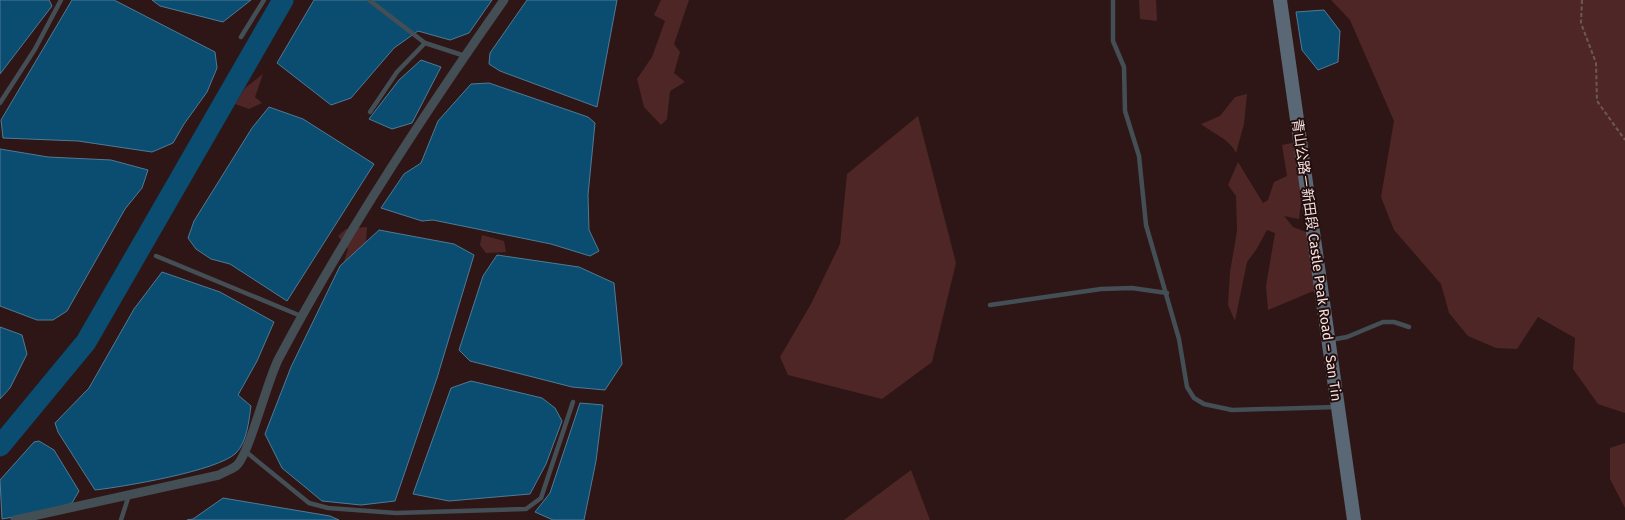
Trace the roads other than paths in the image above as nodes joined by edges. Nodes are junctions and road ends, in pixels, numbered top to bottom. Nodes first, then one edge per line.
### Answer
1 (61, 0) edge
2 (264, 0) edge
3 (369, 0) edge
4 (504, 0) edge
5 (1113, 0) edge
6 (1280, 0) edge
7 (241, 37) dead end
8 (425, 43) junction
9 (465, 56) junction
10 (0, 103) edge
11 (370, 112) dead end
12 (156, 256) dead end
13 (1167, 292) junction
14 (990, 305) dead end
15 (301, 316) junction
16 (1409, 327) dead end
17 (1328, 341) junction
18 (573, 402) dead end
19 (1338, 407) junction
20 (245, 451) junction
21 (129, 495) junction
22 (15, 520) edge
23 (121, 520) edge
24 (1354, 520) edge

1 - 10 lane
2 - 7 lane
3 - 8 lane
4 - 9 street
5 - 13 lane
6 - 17 main road, 青山公路－新田段 Castle Peak Road – San Tin
8 - 9 lane
8 - 11 lane
9 - 15 street
12 - 15 lane
13 - 14 lane
13 - 19 lane
15 - 20 street
16 - 17 lane
17 - 19 main road, 青山公路－新田段 Castle Peak Road – San Tin
18 - 20 lane
19 - 24 main road, 青山公路－新田段 Castle Peak Road – San Tin
20 - 21 street
21 - 22 street
21 - 23 lane

